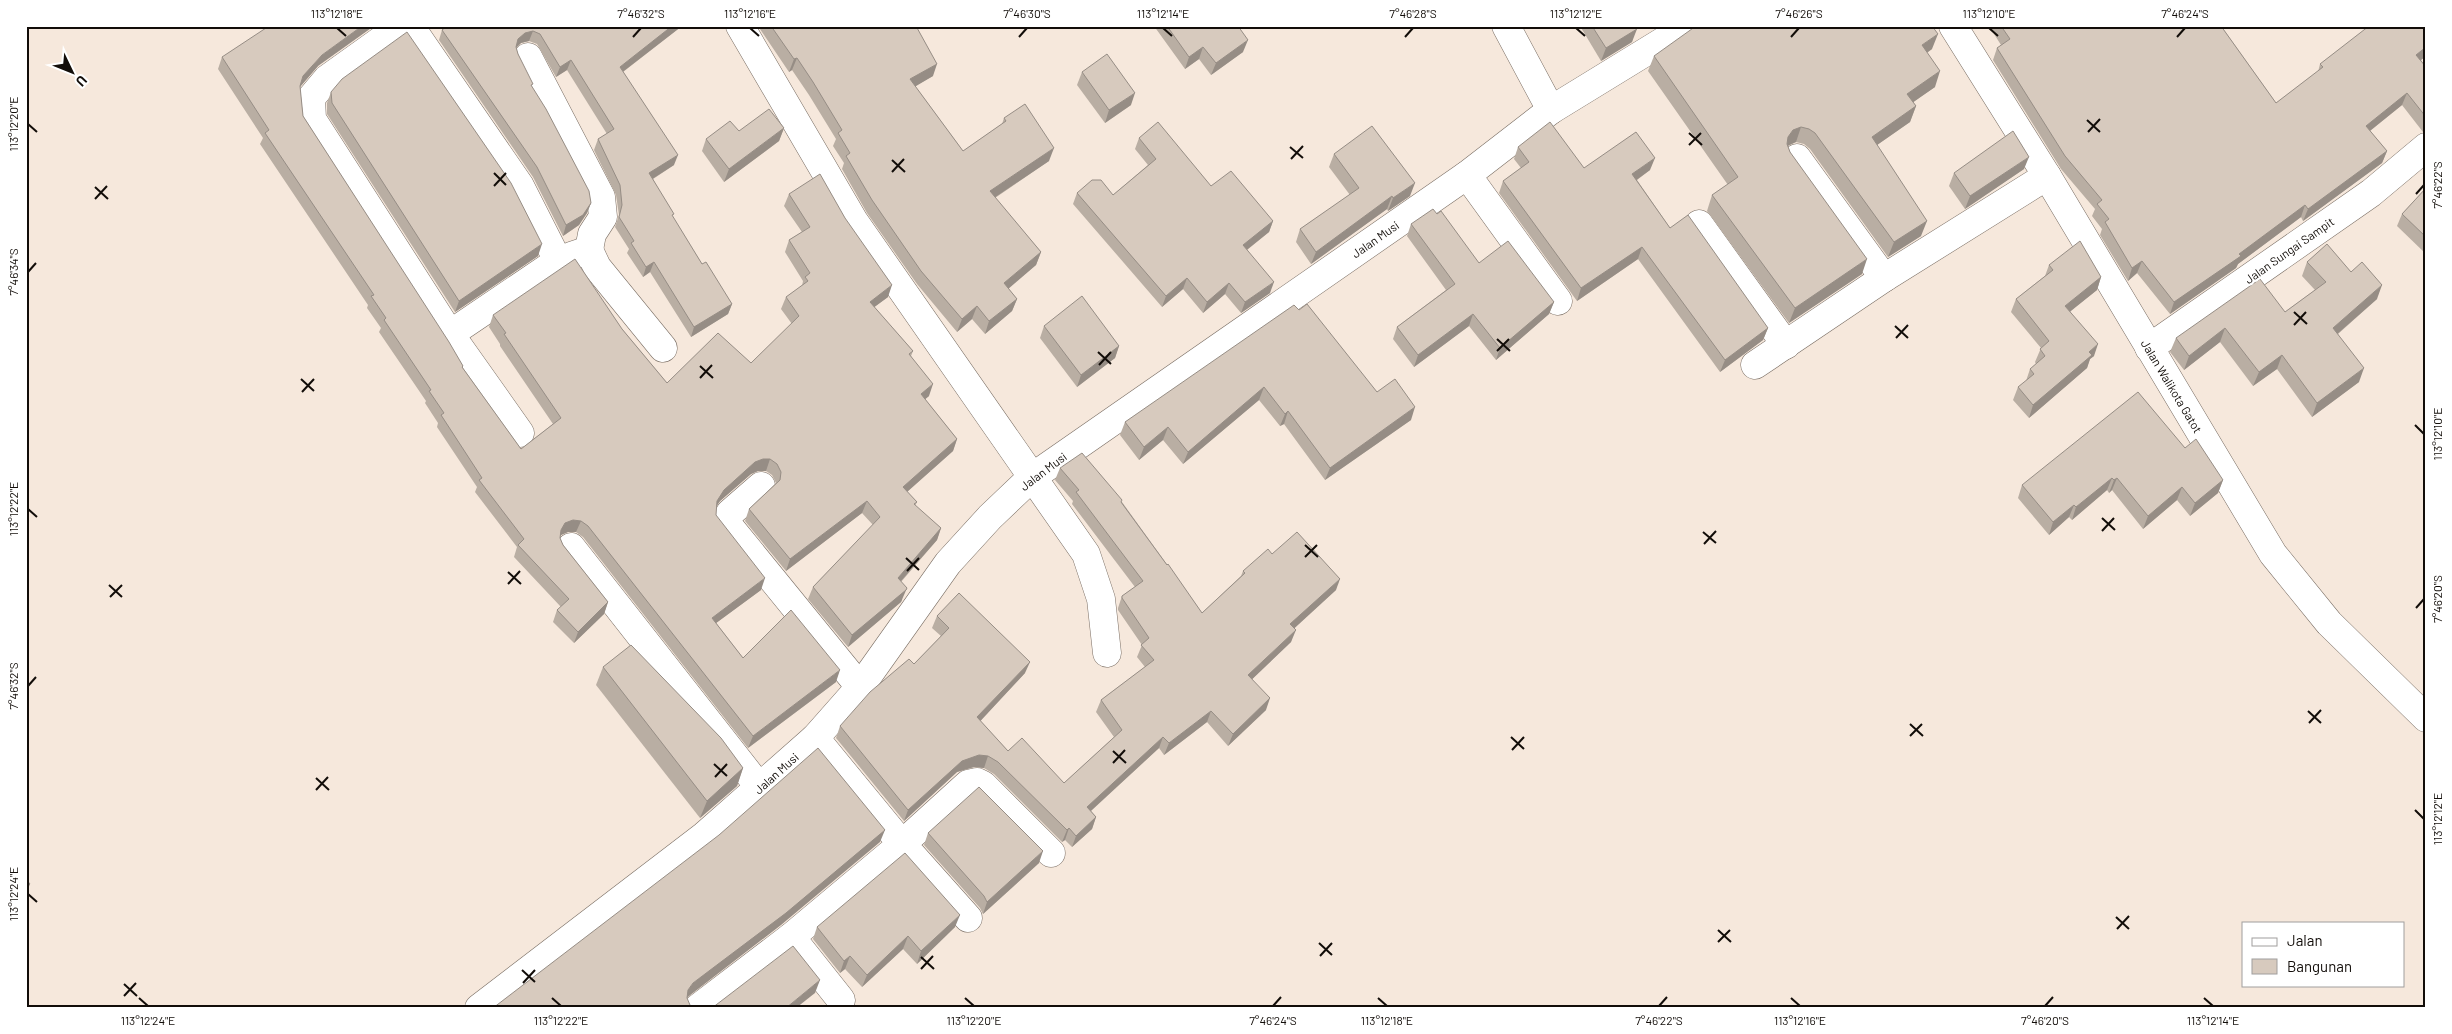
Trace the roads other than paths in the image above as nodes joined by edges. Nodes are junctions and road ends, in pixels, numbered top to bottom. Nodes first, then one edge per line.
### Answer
1 (401, 26) edge
2 (410, 26) edge
3 (740, 26) edge
4 (1506, 26) edge
5 (1688, 26) edge
6 (1953, 26) edge
7 (528, 57) dead end
8 (1551, 110) junction
9 (2426, 148) edge
10 (1797, 158) edge
11 (1467, 175) junction
12 (2047, 176) junction
13 (1698, 224) dead end
14 (589, 250) junction
15 (558, 261) junction
16 (1884, 278) junction
17 (1558, 301) dead end
18 (450, 334) junction
19 (1786, 345) junction
20 (663, 348) dead end
21 (2149, 348) junction
22 (1755, 365) dead end
23 (520, 433) dead end
24 (1031, 478) junction
25 (761, 486) dead end
26 (571, 546) dead end
27 (1107, 653) dead end
28 (860, 687) junction
29 (2426, 718) edge
30 (815, 738) junction
31 (760, 788) junction
32 (902, 844) junction
33 (1051, 853) dead end
34 (968, 918) dead end
35 (791, 937) junction
36 (841, 1000) dead end
37 (479, 1008) edge
38 (698, 1008) edge

1 - 18 street
2 - 15 street
3 - 24 street
4 - 8 street
5 - 8 street, Jalan Musi
6 - 12 street, Jalan Walikota Gatot
7 - 14 street
8 - 11 street, Jalan Musi
9 - 21 street, Jalan Sungai Sampit
10 - 16 street
11 - 17 street
11 - 24 street, Jalan Musi
12 - 16 street
12 - 21 street, Jalan Walikota Gatot
13 - 19 street
14 - 15 street
14 - 20 street
15 - 18 street
16 - 19 street
18 - 23 street
19 - 22 street
21 - 29 street, Jalan Walikota Gatot
24 - 27 street
24 - 28 street, Jalan Musi
25 - 28 street
26 - 31 street
28 - 30 street, Jalan Musi
30 - 31 street, Jalan Musi
30 - 32 street
31 - 37 street, Jalan Musi
32 - 33 street
32 - 34 street
32 - 35 street
35 - 36 street
35 - 38 street

